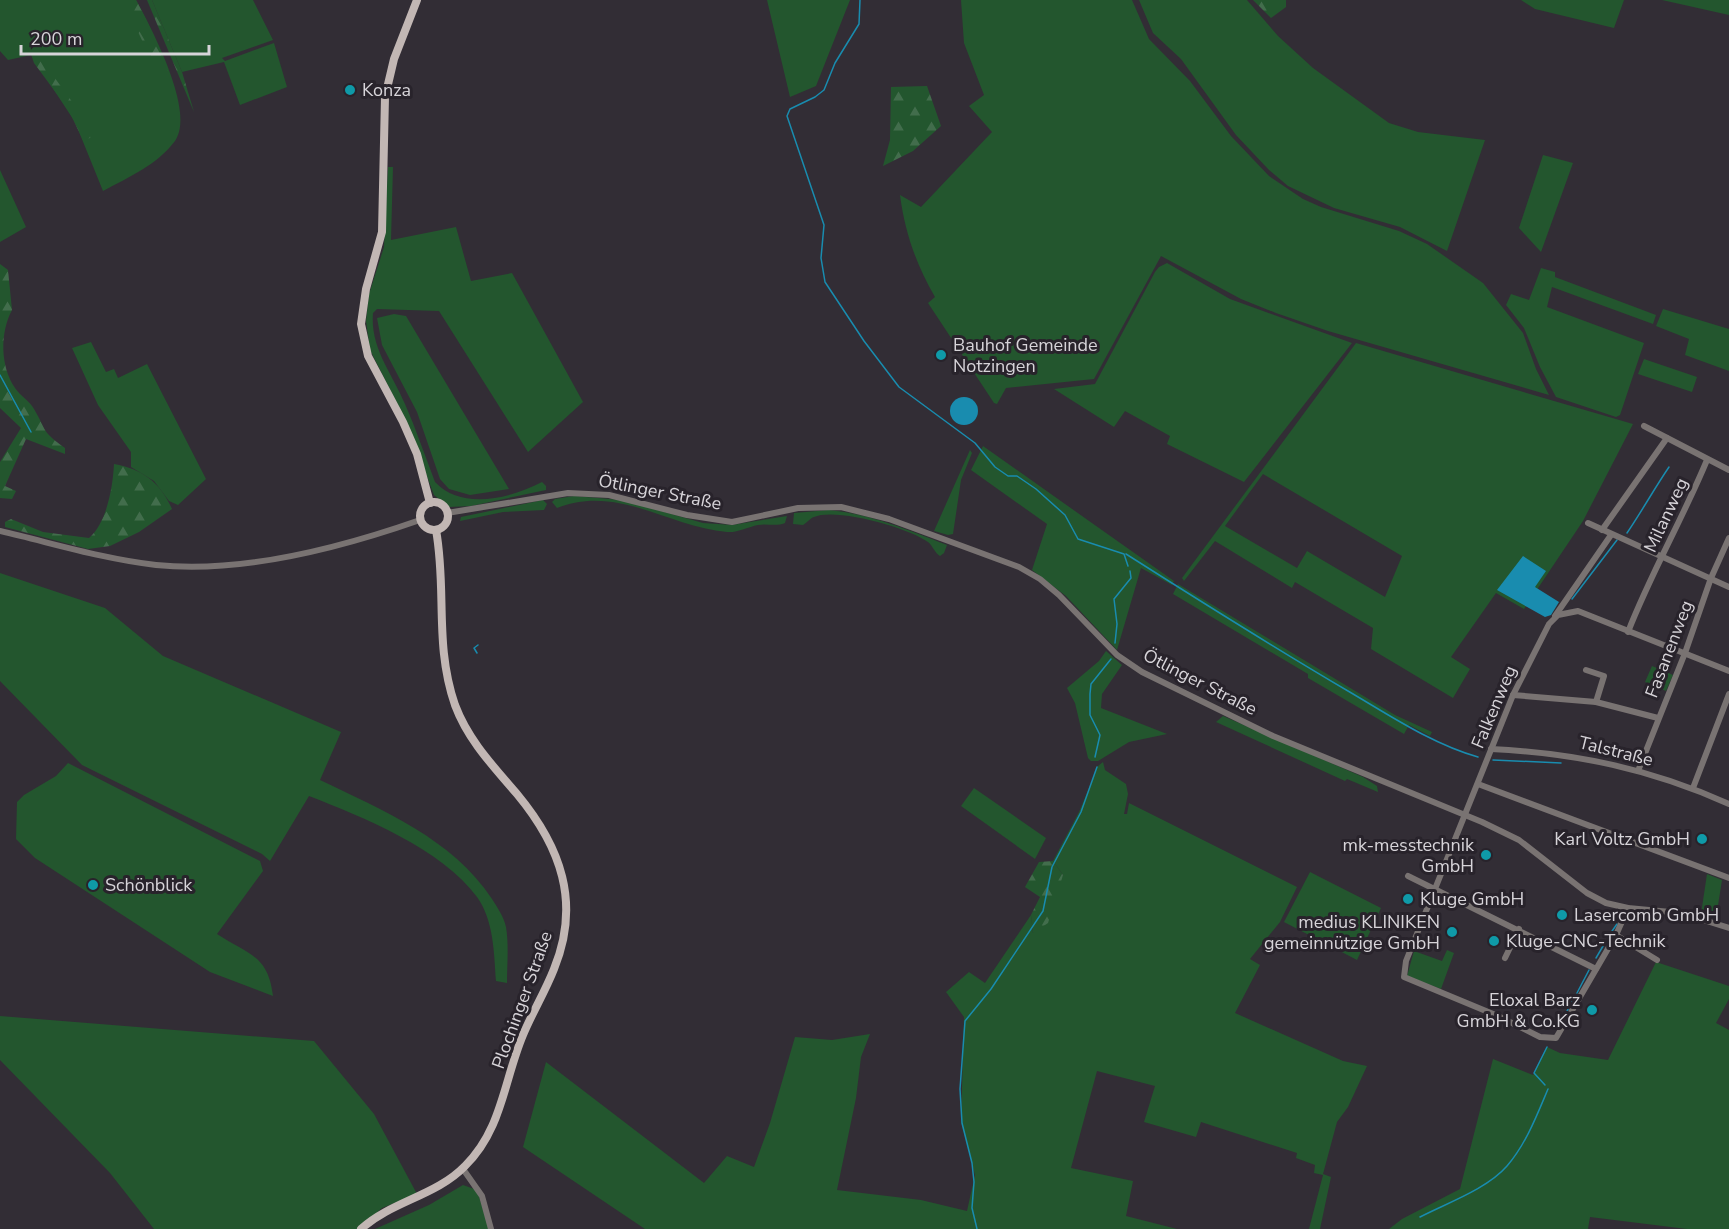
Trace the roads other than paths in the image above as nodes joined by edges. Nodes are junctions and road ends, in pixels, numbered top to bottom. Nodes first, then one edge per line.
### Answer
1 (417, 0) edge
2 (1644, 426) dead end
3 (1667, 438) junction
4 (1707, 460) junction
5 (1729, 470) edge
6 (430, 503) junction
7 (447, 513) junction
8 (420, 520) junction
9 (1588, 523) dead end
10 (436, 530) junction
11 (1602, 530) junction
12 (0, 531) edge
13 (1611, 535) junction
14 (1729, 538) edge
15 (1663, 559) junction
16 (1641, 578) dead end
17 (1711, 578) junction
18 (1650, 582) junction
19 (1729, 587) edge
20 (1550, 624) junction
21 (1628, 632) junction
22 (1686, 653) junction
23 (1586, 670) dead end
24 (1729, 671) edge
25 (1729, 694) edge
26 (1513, 695) junction
27 (1596, 702) junction
28 (1658, 718) junction
29 (1491, 749) junction
30 (1638, 771) junction
31 (1478, 784) junction
32 (1693, 788) junction
33 (1729, 804) edge
34 (1466, 815) junction
35 (1408, 876) dead end
36 (1729, 878) edge
37 (1435, 887) junction
38 (1628, 908) junction
39 (1729, 928) edge
40 (1519, 929) junction
41 (1616, 935) junction
42 (1505, 958) dead end
43 (1657, 960) dead end
44 (1596, 969) junction
45 (463, 1169) junction
46 (361, 1229) edge
47 (491, 1229) edge

1 - 6 main road
2 - 3 street
3 - 4 street
3 - 11 street
4 - 5 street
4 - 15 street, Milanweg
6 - 7 main road
6 - 8 main road
7 - 10 main road
7 - 34 street, Ötlinger Straße
8 - 10 main road
8 - 12 street
9 - 11 street
10 - 45 main road, Plochinger Straße
11 - 13 street
13 - 15 street
13 - 20 street
14 - 17 street, Fasanenweg
15 - 17 street
15 - 18 street, Milanweg
16 - 18 street
17 - 19 street
17 - 22 street, Fasanenweg
18 - 21 street, Milanweg
20 - 21 street, Falkenweg
20 - 26 street, Falkenweg
21 - 22 street
22 - 24 street
22 - 28 street, Fasanenweg
23 - 27 street
25 - 32 street
26 - 27 street
26 - 29 street, Falkenweg
27 - 28 street
28 - 30 street, Fasanenweg
29 - 30 street, Talstraße
29 - 31 street, Falkenweg
30 - 32 street, Talstraße
31 - 34 street, Falkenweg
31 - 36 street
32 - 33 street, Talstraße
34 - 37 street, Falkenweg
34 - 38 street, Ötlinger Straße
35 - 37 street
37 - 40 street
37 - 44 street, Falkenweg
38 - 39 street, Ötlinger Straße
38 - 41 street
40 - 42 street
40 - 44 street
41 - 43 street
41 - 44 street
45 - 46 main road, Plochinger Straße
45 - 47 street

